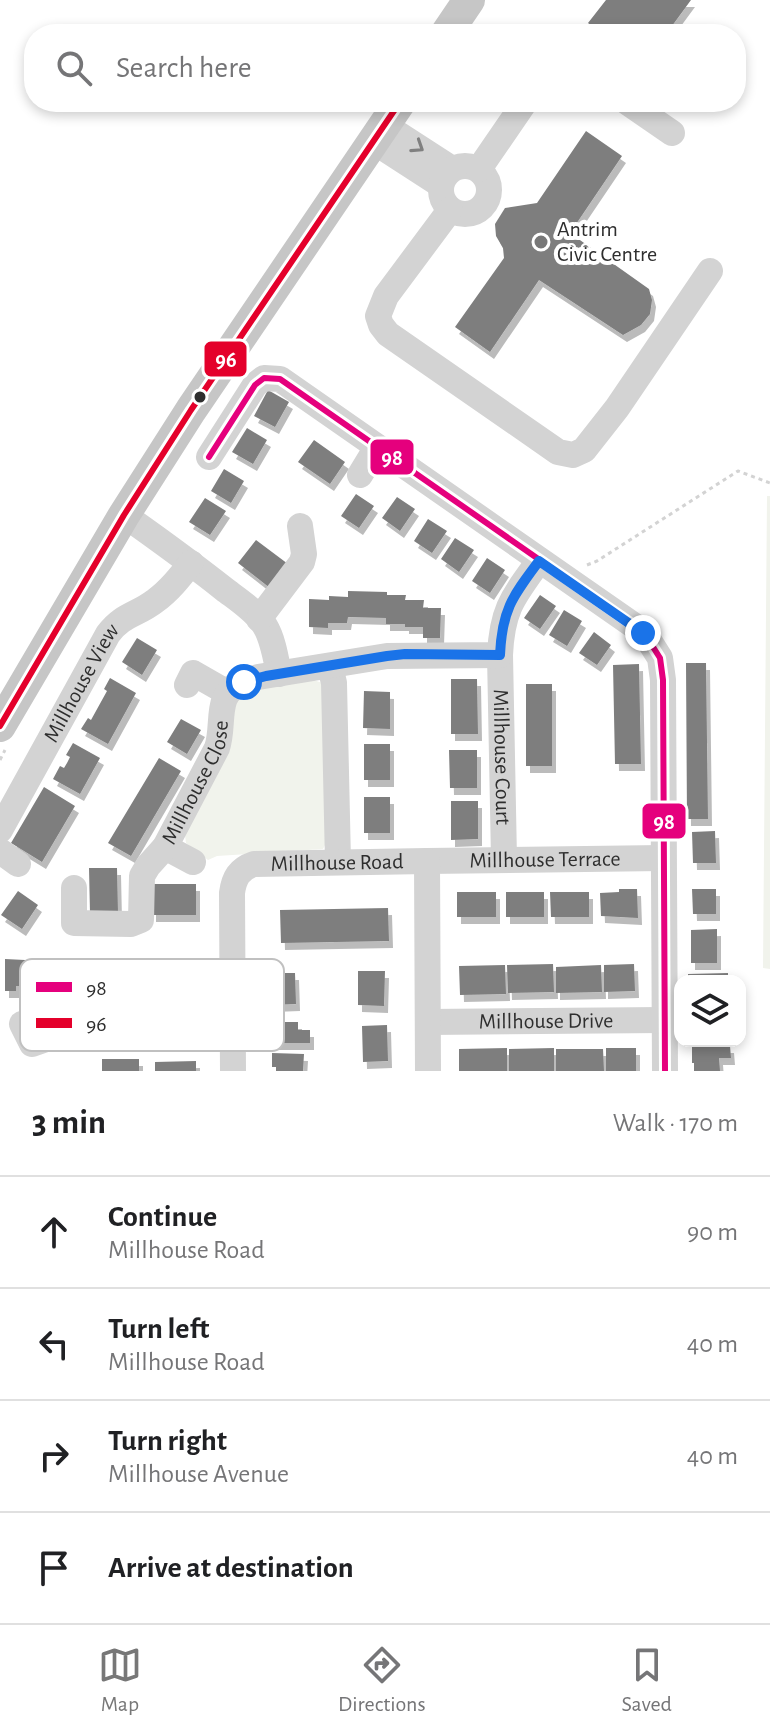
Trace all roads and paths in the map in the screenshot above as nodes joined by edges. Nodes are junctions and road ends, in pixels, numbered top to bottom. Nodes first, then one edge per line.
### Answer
1 (469, 0) edge
2 (453, 24) edge
3 (518, 112) edge
4 (642, 112) edge
5 (386, 123) edge
6 (672, 133) dead end
7 (479, 169) junction
8 (447, 177) junction
9 (450, 210) junction
10 (710, 271) dead end
11 (377, 447) junction
12 (209, 457) dead end
13 (360, 475) dead end
14 (770, 483) edge
15 (124, 515) junction
16 (300, 526) dead end
17 (539, 561) junction
18 (191, 563) junction
19 (566, 579) junction
20 (259, 619) junction
21 (500, 655) junction
22 (330, 666) junction
23 (279, 674) junction
24 (187, 685) dead end
25 (228, 693) junction
26 (0, 726) edge
27 (0, 830) edge
28 (165, 847) junction
29 (663, 858) junction
30 (504, 859) junction
31 (427, 861) junction
32 (193, 862) dead end
33 (338, 862) junction
34 (74, 888) dead end
35 (232, 959) edge
36 (664, 1020) junction
37 (428, 1022) junction
38 (233, 1051) edge
39 (233, 1071) edge
40 (428, 1071) edge
41 (665, 1071) edge

1 - 2 main road
3 - 7 street
4 - 6 street
5 - 8 street
5 - 15 main road
7 - 8 street
7 - 9 street
8 - 9 street
9 - 10 street
11 - 12 street
11 - 13 street
11 - 17 street
14 - 19 path
15 - 18 street
15 - 26 main road
16 - 20 street
17 - 19 street
17 - 21 street
18 - 20 street
18 - 27 street, Millhouse View
19 - 29 street
20 - 23 street
21 - 22 street
21 - 30 street, Millhouse Court
22 - 23 street
22 - 33 street
23 - 25 street, Millhouse Close
24 - 25 street
25 - 28 street, Millhouse Close
28 - 32 street, Millhouse Close
28 - 34 street
29 - 30 street, Millhouse Terrace
29 - 36 street
30 - 31 street, Millhouse Terrace
31 - 33 street, Millhouse Road
31 - 37 street, Millhouse Road
33 - 35 street, Millhouse Road
36 - 37 street, Millhouse Drive
36 - 41 street
37 - 40 street, Millhouse Road
38 - 39 street, Millhouse Road

